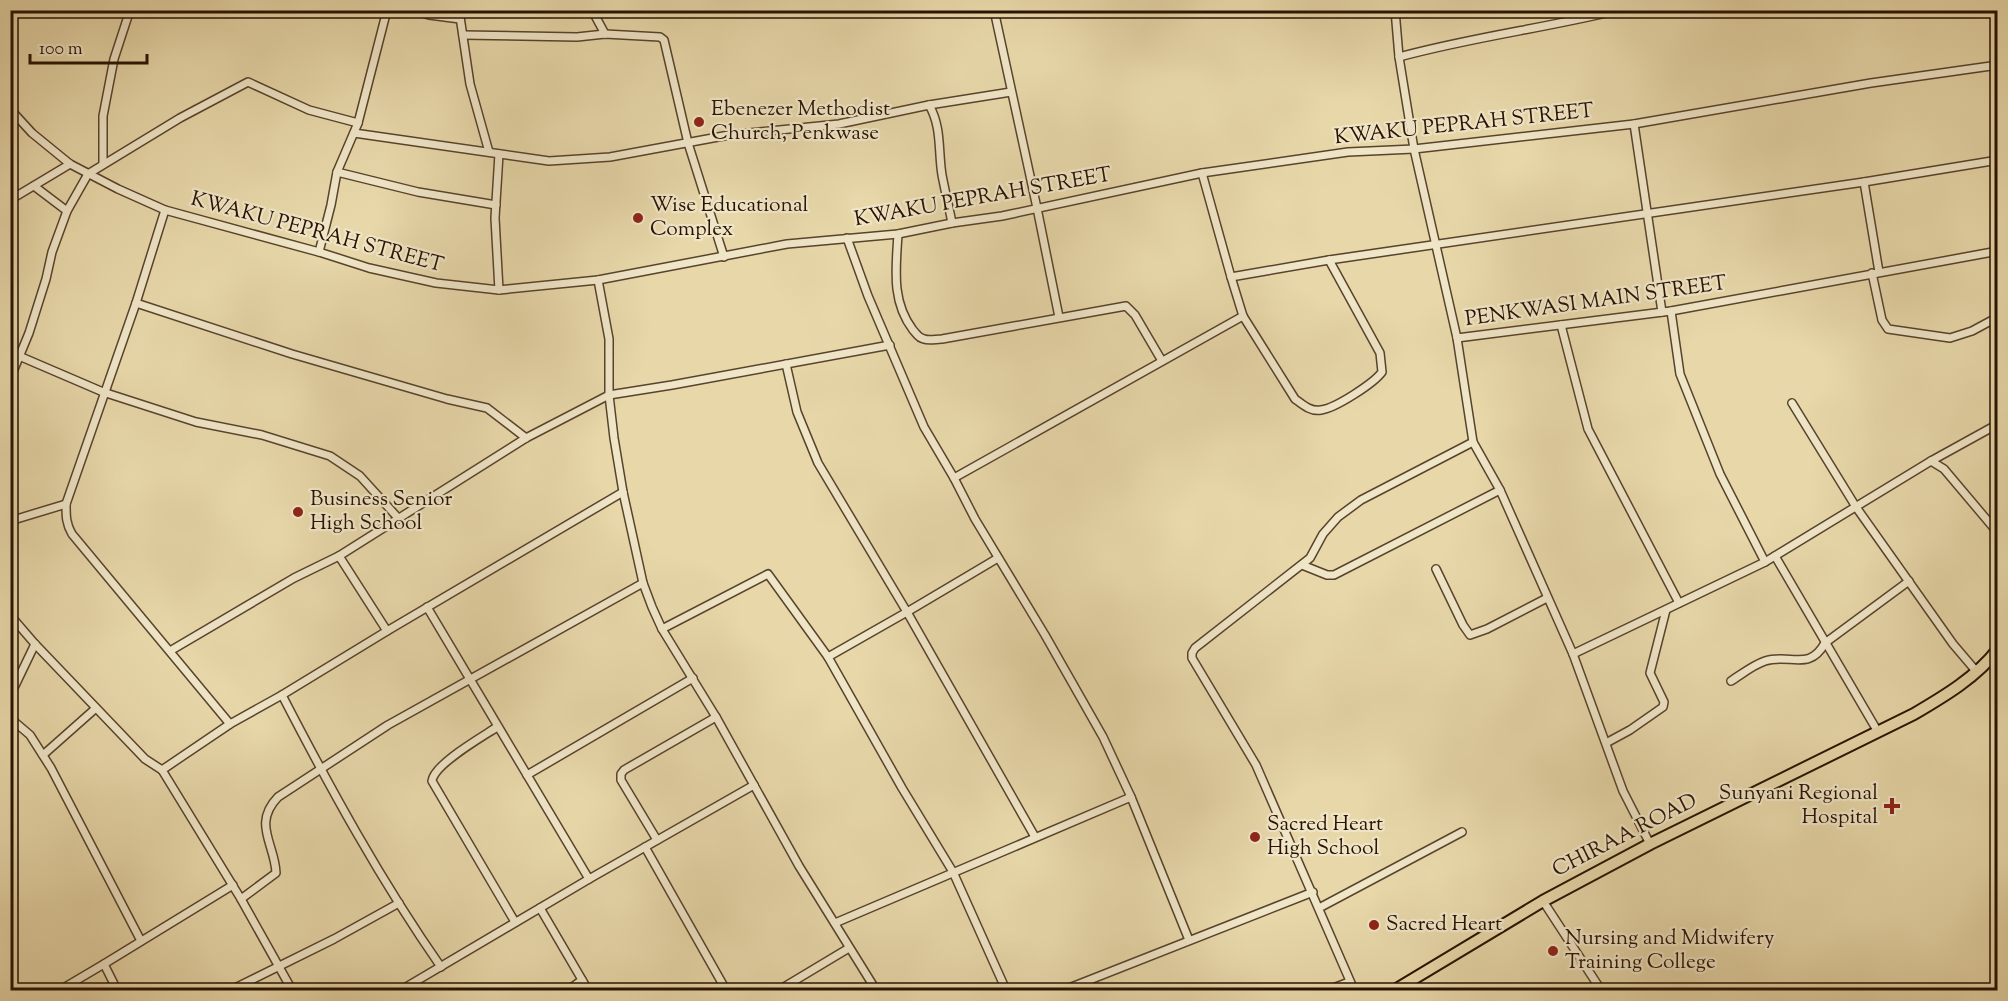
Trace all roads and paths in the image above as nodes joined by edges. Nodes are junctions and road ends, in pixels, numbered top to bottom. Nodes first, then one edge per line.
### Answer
1 (130, 10) edge
2 (387, 10) edge
3 (413, 10) edge
4 (459, 10) edge
5 (592, 10) edge
6 (994, 10) edge
7 (1395, 10) edge
8 (1619, 10) edge
9 (460, 19) junction
10 (605, 34) junction
11 (463, 35) junction
12 (1400, 57) junction
13 (1998, 65) edge
14 (1011, 92) junction
15 (929, 105) junction
16 (10, 109) edge
17 (358, 123) junction
18 (1634, 124) junction
19 (354, 133) junction
20 (688, 143) junction
21 (1414, 149) junction
22 (489, 152) junction
23 (499, 154) junction
24 (1998, 160) edge
25 (70, 164) junction
26 (103, 164) junction
27 (337, 172) junction
28 (1202, 173) junction
29 (87, 174) junction
30 (1864, 182) junction
31 (34, 186) junction
32 (10, 200) edge
33 (496, 205) junction
34 (1037, 208) junction
35 (165, 210) junction
36 (67, 211) junction
37 (1647, 214) junction
38 (952, 223) junction
39 (898, 234) junction
40 (846, 238) junction
41 (1437, 246) junction
42 (1998, 251) edge
43 (319, 252) junction
44 (723, 257) junction
45 (1329, 260) junction
46 (1875, 273) junction
47 (1232, 277) junction
48 (598, 280) junction
49 (499, 290) junction
50 (136, 303) junction
51 (1671, 311) junction
52 (1662, 312) junction
53 (1243, 316) junction
54 (1998, 317) edge
55 (1059, 318) junction
56 (1561, 325) junction
57 (1457, 338) junction
58 (890, 345) junction
59 (19, 356) junction
60 (1162, 361) junction
61 (786, 364) junction
62 (10, 379) edge
63 (103, 392) junction
64 (609, 394) junction
65 (1792, 403) dead end
66 (1998, 424) edge
67 (526, 438) junction
68 (1473, 442) junction
69 (1931, 461) junction
70 (954, 478) junction
71 (1500, 490) junction
72 (623, 492) junction
73 (66, 504) junction
74 (1856, 507) junction
75 (399, 519) junction
76 (10, 521) edge
77 (1998, 533) edge
78 (339, 556) junction
79 (1775, 556) junction
80 (998, 558) junction
81 (1765, 562) junction
82 (1302, 565) junction
83 (1436, 568) dead end
84 (1909, 581) junction
85 (643, 583) junction
86 (1547, 598) junction
87 (1679, 603) junction
88 (427, 607) junction
89 (1666, 610) junction
90 (907, 612) junction
91 (10, 615) edge
92 (662, 629) junction
93 (387, 631) junction
94 (1825, 643) junction
95 (35, 644) junction
96 (1998, 649) edge
97 (170, 651) junction
98 (1573, 654) junction
99 (828, 657) junction
100 (1976, 671) junction
101 (693, 678) junction
102 (470, 680) junction
103 (1731, 681) dead end
104 (282, 695) junction
105 (10, 696) edge
106 (96, 708) junction
107 (716, 717) junction
108 (10, 718) edge
109 (230, 724) junction
110 (497, 727) junction
111 (1878, 732) junction
112 (1606, 743) junction
113 (43, 755) junction
114 (162, 770) junction
115 (321, 770) junction
116 (527, 775) junction
117 (754, 785) junction
118 (1131, 797) junction
119 (1462, 832) dead end
120 (1035, 837) junction
121 (657, 840) junction
122 (1650, 844) junction
123 (645, 847) junction
124 (953, 872) junction
125 (589, 879) junction
126 (233, 885) junction
127 (1312, 892) junction
128 (241, 899) junction
129 (1543, 901) junction
130 (399, 903) junction
131 (540, 908) junction
132 (1319, 908) junction
133 (515, 922) junction
134 (835, 923) junction
135 (1189, 940) junction
136 (141, 941) junction
137 (849, 948) junction
138 (104, 964) junction
139 (278, 966) junction
140 (441, 967) junction
141 (582, 980) junction
142 (1348, 982) junction
143 (60, 990) edge
144 (117, 990) edge
145 (231, 990) edge
146 (292, 990) edge
147 (401, 990) edge
148 (568, 990) edge
149 (588, 990) edge
150 (726, 990) edge
151 (779, 990) edge
152 (876, 990) edge
153 (1006, 990) edge
154 (1064, 990) edge
155 (1328, 990) edge
156 (1354, 990) edge
157 (1395, 990) edge
158 (1601, 990) edge

1 - 26 street
2 - 17 street
3 - 9 street
4 - 9 street
5 - 10 street
6 - 14 street
7 - 12 street, PENKWASI MAIN STREET
8 - 12 street
9 - 11 street
10 - 11 street
10 - 20 street
11 - 22 street
12 - 21 street, PENKWASI MAIN STREET
13 - 18 street, KWAKU PEPRAH STREET
14 - 15 street
14 - 34 street
15 - 20 street
15 - 38 street
16 - 25 street, KWAKU PEPRAH STREET
17 - 19 street
17 - 26 street
18 - 21 street, KWAKU PEPRAH STREET
18 - 37 street
19 - 22 street
19 - 27 street
20 - 23 street
20 - 44 street
21 - 28 street, KWAKU PEPRAH STREET
21 - 41 street, PENKWASI MAIN STREET
22 - 23 street
23 - 33 street
24 - 30 street
25 - 29 street, KWAKU PEPRAH STREET
25 - 31 street
26 - 29 street
27 - 33 street
27 - 43 street
28 - 34 street, KWAKU PEPRAH STREET
28 - 47 street
29 - 35 street, KWAKU PEPRAH STREET
29 - 36 street
30 - 37 street
30 - 46 street
31 - 32 street
31 - 36 street
33 - 49 street
34 - 38 street, KWAKU PEPRAH STREET
34 - 55 street
35 - 43 street, KWAKU PEPRAH STREET
35 - 50 street
36 - 59 street
37 - 41 street
37 - 52 street
38 - 39 street, KWAKU PEPRAH STREET
39 - 40 street, KWAKU PEPRAH STREET
39 - 55 street
40 - 44 street, KWAKU PEPRAH STREET
40 - 58 street
41 - 45 street
41 - 57 street, PENKWASI MAIN STREET
42 - 46 street, PENKWASI MAIN STREET
43 - 49 street, KWAKU PEPRAH STREET
44 - 48 street, KWAKU PEPRAH STREET
45 - 47 street
45 - 53 street
46 - 51 street, PENKWASI MAIN STREET
46 - 54 street
47 - 53 street
48 - 49 street, KWAKU PEPRAH STREET
48 - 64 street
50 - 63 street
50 - 67 street
51 - 52 street, PENKWASI MAIN STREET
51 - 81 street
52 - 56 street, PENKWASI MAIN STREET
53 - 60 street
55 - 60 street
56 - 57 street, PENKWASI MAIN STREET
56 - 87 street
57 - 68 street
58 - 61 street
58 - 70 street
59 - 62 street
59 - 63 street
60 - 70 street
61 - 64 street
61 - 90 street
63 - 73 street
63 - 75 street
64 - 67 street
64 - 72 street
65 - 74 street
66 - 69 street
67 - 75 street
68 - 71 street
68 - 82 street
69 - 74 street
69 - 77 street
70 - 80 street
71 - 82 street
71 - 86 street
72 - 85 street
72 - 88 street
73 - 76 street
73 - 97 street
74 - 79 street
74 - 84 street
75 - 78 street
78 - 93 street
78 - 97 street
79 - 81 street
79 - 94 street
80 - 90 street
80 - 118 street
81 - 87 street
82 - 127 street
83 - 86 street
84 - 94 street
84 - 100 street
85 - 92 street
85 - 102 street
86 - 98 street
87 - 89 street
88 - 93 street
88 - 102 street
89 - 98 street
89 - 112 street
90 - 99 street
90 - 120 street
91 - 95 street
92 - 99 street
92 - 101 street
93 - 104 street
94 - 103 street
94 - 111 street
95 - 105 street
95 - 106 street
96 - 100 highway, CHIRAA ROAD
97 - 109 street
98 - 112 street
99 - 124 street
100 - 111 highway, CHIRAA ROAD
101 - 107 street
101 - 116 street
102 - 110 street
102 - 115 street
104 - 109 street
104 - 115 street
106 - 113 street
106 - 114 street
107 - 117 street
107 - 121 street
108 - 113 street
109 - 114 street
110 - 116 street
110 - 133 street
111 - 122 highway, CHIRAA ROAD
112 - 122 street
113 - 136 street
114 - 126 street
115 - 128 street
115 - 130 street
116 - 125 street
117 - 121 street
117 - 134 street
118 - 120 street
118 - 135 street
119 - 132 street
120 - 124 street
121 - 123 street
122 - 129 highway, CHIRAA ROAD
123 - 125 street
123 - 150 street
124 - 134 street
124 - 153 street
125 - 131 street
126 - 128 street
126 - 136 street
127 - 132 street
127 - 135 street
128 - 139 street
129 - 157 highway, CHIRAA ROAD
129 - 158 street
130 - 139 street
130 - 140 street
131 - 133 street
131 - 141 street
132 - 142 street
133 - 140 street
134 - 137 street
135 - 154 street
136 - 138 street
137 - 151 street
137 - 152 street
138 - 143 street
138 - 144 street
139 - 145 street
139 - 146 street
140 - 147 street
141 - 148 street
141 - 149 street
142 - 155 street
142 - 156 street

